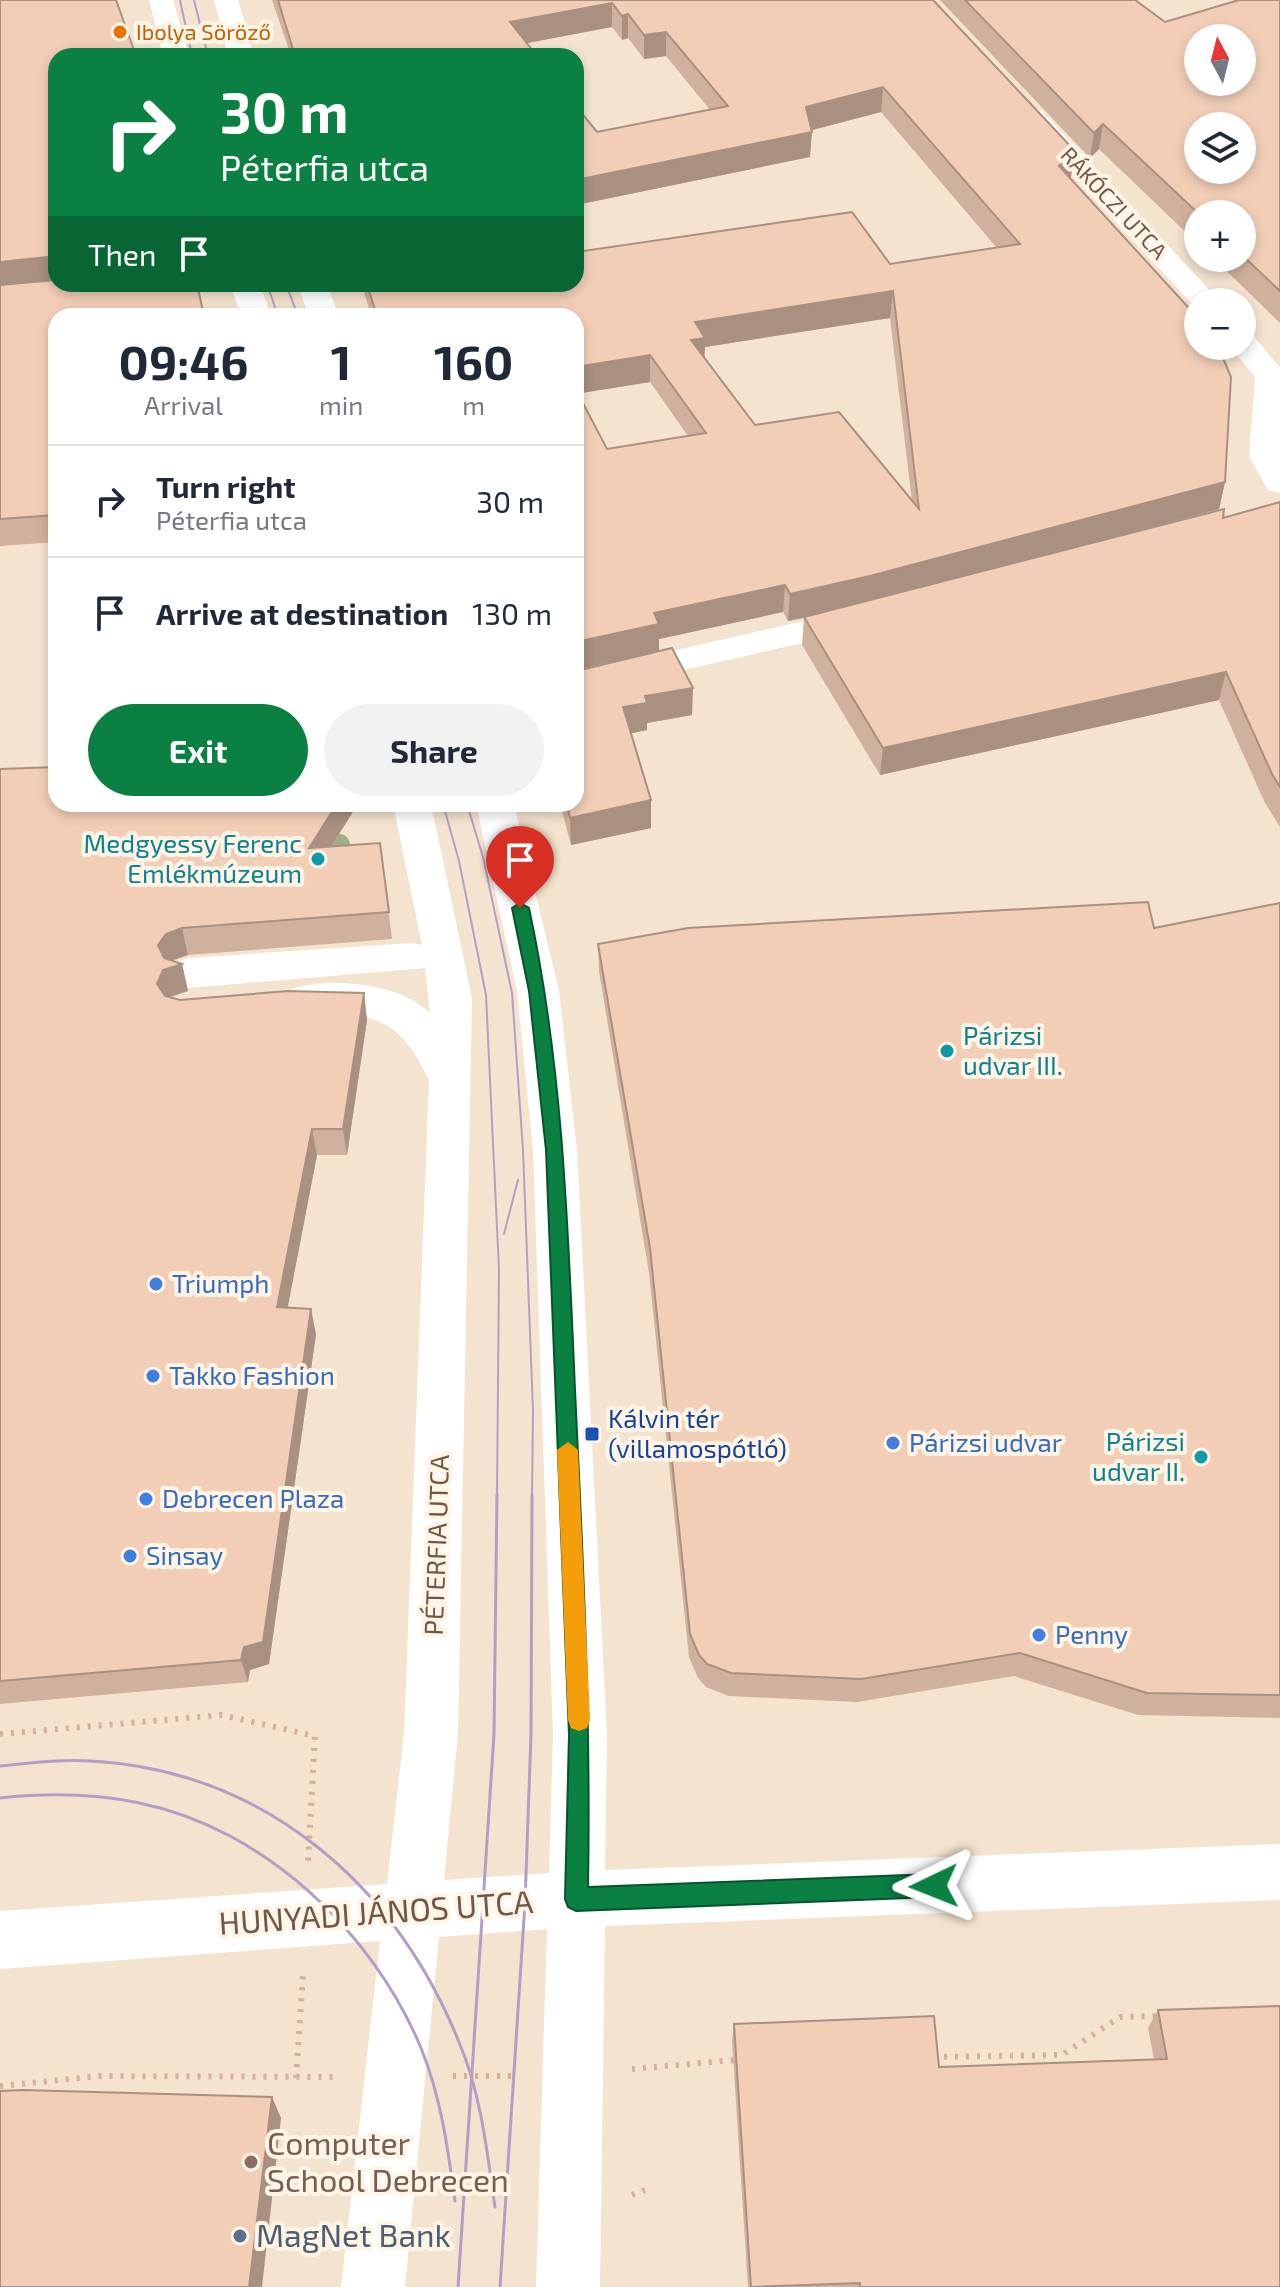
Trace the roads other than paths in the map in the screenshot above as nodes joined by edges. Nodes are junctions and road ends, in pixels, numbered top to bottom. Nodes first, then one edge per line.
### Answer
1 (161, 0) edge
2 (226, 0) edge
3 (174, 48) edge
4 (239, 48) edge
5 (1016, 98) edge
6 (1193, 288) edge
7 (1256, 357) edge
8 (1272, 430) edge
9 (1276, 500) edge
10 (888, 611) edge
11 (584, 682) edge
12 (414, 812) edge
13 (497, 812) edge
14 (434, 900) junction
15 (412, 957) junction
16 (351, 997) junction
17 (450, 1081) junction
18 (1280, 1872) edge
19 (576, 1899) junction
20 (413, 1909) junction
21 (0, 1940) edge
22 (373, 2287) edge
23 (568, 2287) edge

1 - 3 street
2 - 4 street
5 - 6 street, RÁKÓCZI UTCA
7 - 8 street
8 - 9 street
10 - 11 street
12 - 14 street, PÉTERFIA UTCA
13 - 19 street
14 - 15 street
14 - 17 street, PÉTERFIA UTCA
15 - 16 street
15 - 16 street
16 - 17 street
17 - 20 street, PÉTERFIA UTCA
18 - 19 street, HUNYADI JÁNOS UTCA
19 - 20 street, HUNYADI JÁNOS UTCA
19 - 23 street
20 - 21 street, HUNYADI JÁNOS UTCA
20 - 22 street, PÉTERFIA UTCA

